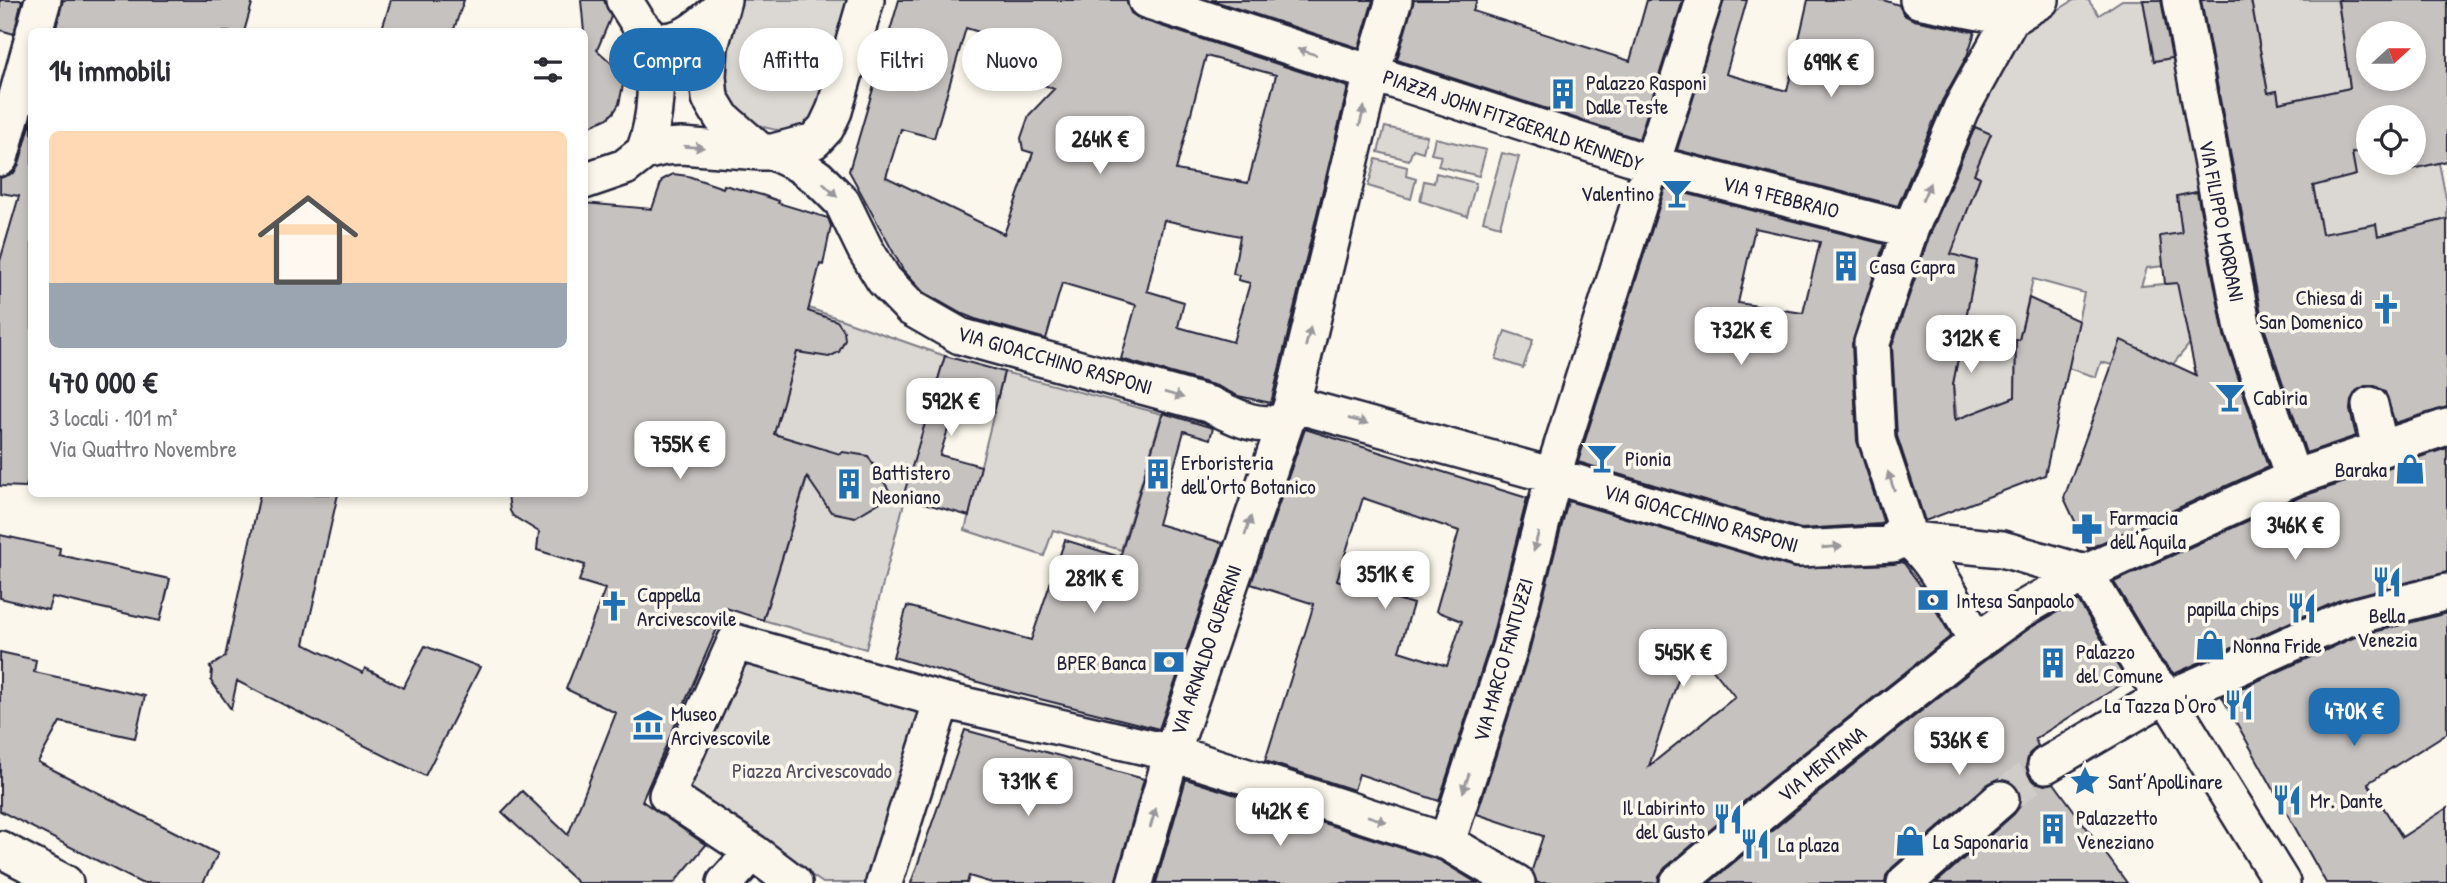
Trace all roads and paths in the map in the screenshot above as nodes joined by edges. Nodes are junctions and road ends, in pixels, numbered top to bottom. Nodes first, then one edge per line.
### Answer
1 (43, 0) edge
2 (624, 0) edge
3 (866, 0) edge
4 (1146, 0) edge
5 (1394, 0) edge
6 (1704, 0) edge
7 (1918, 0) edge
8 (2041, 0) edge
9 (2181, 0) edge
10 (708, 10) edge
11 (2011, 18) junction
12 (33, 28) edge
13 (643, 28) edge
14 (687, 28) edge
15 (25, 50) edge
16 (1373, 73) junction
17 (655, 91) edge
18 (644, 152) junction
19 (767, 152) junction
20 (0, 158) edge
21 (1652, 164) junction
22 (588, 180) edge
23 (1910, 230) junction
24 (2370, 405) dead end
25 (1288, 412) junction
26 (2447, 427) edge
27 (2380, 449) junction
28 (1554, 476) junction
29 (2293, 478) junction
30 (1901, 539) junction
31 (2085, 573) junction
32 (2447, 592) edge
33 (1973, 645) junction
34 (2166, 695) junction
35 (942, 700) junction
36 (1159, 751) junction
37 (2046, 765) tunnel mouth
38 (2001, 799) tunnel mouth
39 (1447, 842) junction
40 (0, 849) edge
41 (753, 852) junction
42 (65, 883) edge
43 (725, 883) edge
44 (794, 883) edge
45 (884, 883) edge
46 (1135, 883) edge
47 (1517, 883) edge
48 (1678, 883) edge
49 (1905, 883) edge
50 (2282, 883) edge

1 - 12 street
2 - 13 street
3 - 19 street
16 -> 4 street
5 - 16 street
6 - 21 street
7 - 11 street
8 - 11 street
9 - 29 street, VIA FILIPPO MORDANI
10 - 14 street
10 - 19 street
23 -> 11 street
15 - 20 street
16 - 21 street, PIAZZA JOHN FITZGERALD KENNEDY
25 -> 16 street, PIAZZA JOHN FITZGERALD KENNEDY
17 - 18 street
18 -> 19 street
18 - 22 street
19 -> 25 street, VIA GIOACCHINO RASPONI
21 - 23 street, VIA 9 FEBBRAIO
21 - 28 street, PIAZZA JOHN FITZGERALD KENNEDY
30 -> 23 street
24 - 27 street
25 -> 28 street
36 -> 25 street, VIA ARNALDO GUERRINI
26 - 27 street, VIA MENTANA
27 - 29 street, VIA MENTANA
28 -> 30 street, VIA GIOACCHINO RASPONI
28 -> 39 street, VIA MARCO FANTUZZI
29 - 31 street, VIA MENTANA
30 - 31 street, VIA GIOACCHINO RASPONI
30 - 33 street
31 - 33 street, VIA MENTANA
31 - 34 street
32 - 34 street
33 - 48 street, VIA MENTANA
34 - 37 street
34 - 50 street
35 - 36 street
35 - 41 street
35 - 45 street
36 -> 39 street
46 -> 36 street, VIA ARNALDO GUERRINI
38 - 49 street
39 - 47 street
40 - 42 street
41 - 43 street
41 - 44 street

